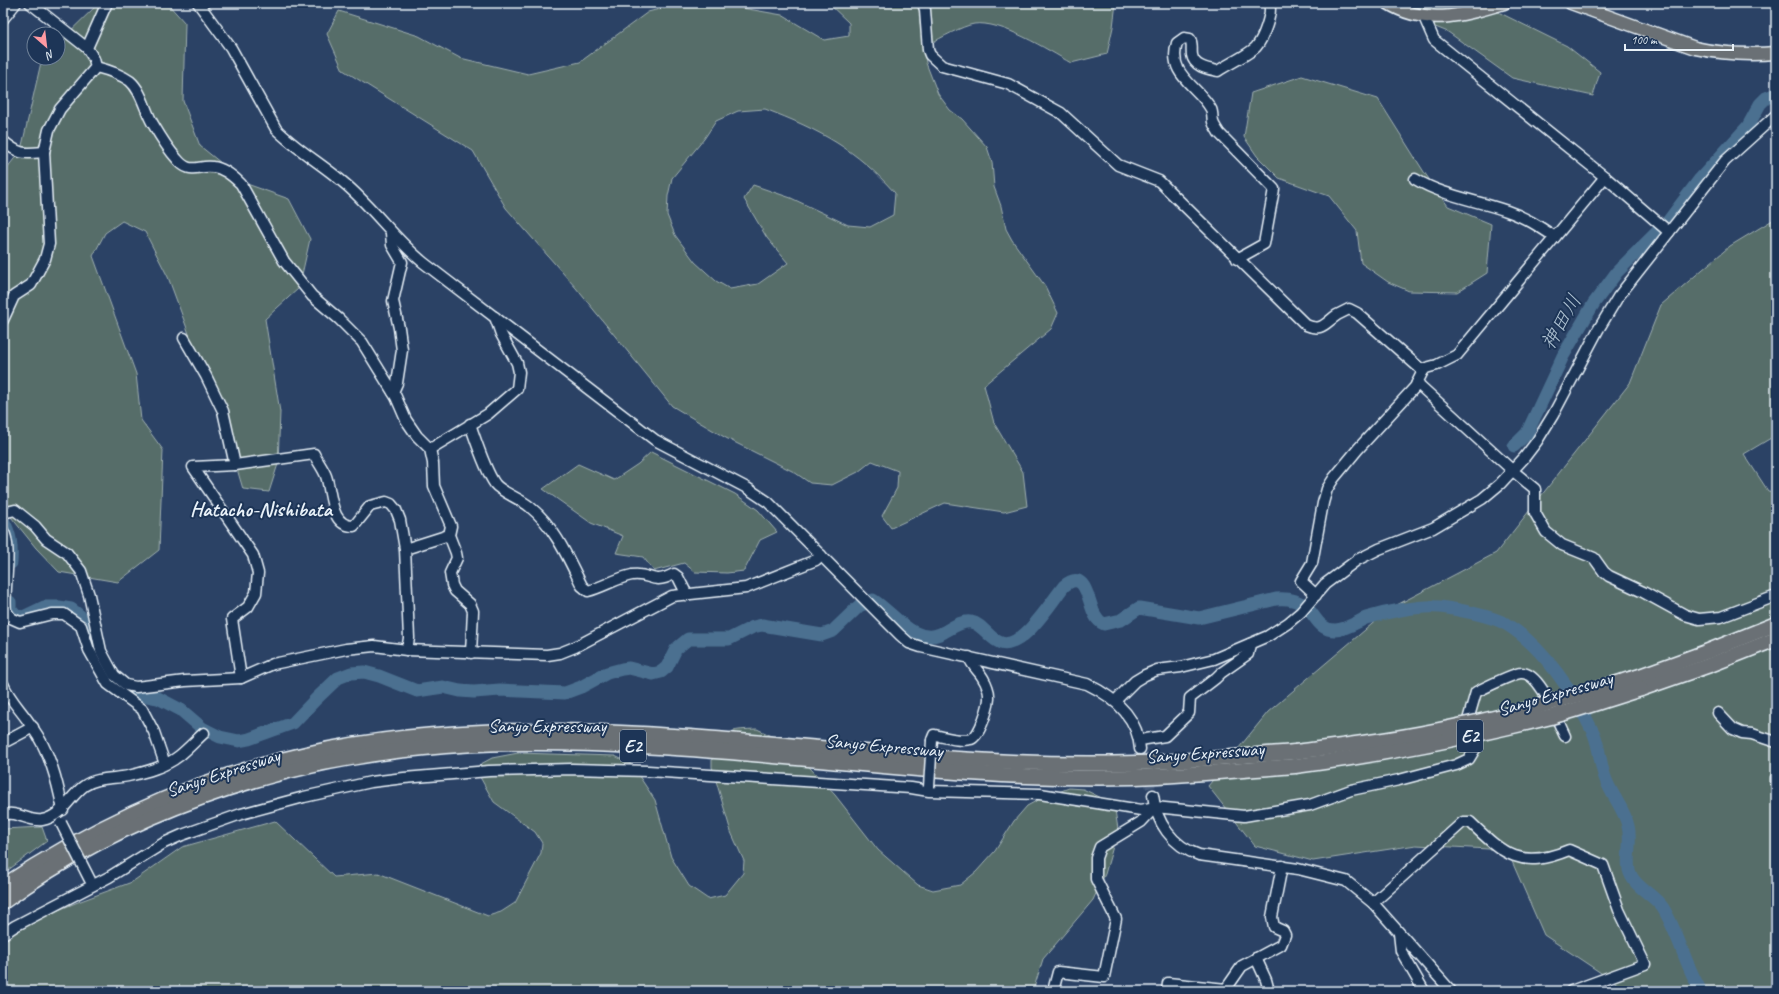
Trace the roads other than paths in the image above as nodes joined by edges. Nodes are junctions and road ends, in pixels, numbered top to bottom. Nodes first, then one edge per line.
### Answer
1 (16, 3) edge
2 (30, 3) edge
3 (107, 3) edge
4 (198, 3) edge
5 (923, 3) edge
6 (1269, 3) edge
7 (1388, 3) edge
8 (1504, 3) edge
9 (1571, 3) edge
10 (1424, 17) junction
11 (3, 19) edge
12 (87, 48) junction
13 (1776, 53) edge
14 (96, 67) junction
15 (1776, 115) edge
16 (3, 142) edge
17 (44, 152) junction
18 (1605, 177) junction
19 (1414, 179) dead end
20 (1668, 232) junction
21 (391, 233) junction
22 (1556, 236) junction
23 (1237, 259) junction
24 (495, 317) junction
25 (3, 320) edge
26 (184, 338) dead end
27 (1423, 371) junction
28 (1417, 383) junction
29 (393, 392) junction
30 (470, 424) junction
31 (430, 449) junction
32 (235, 465) junction
33 (1513, 471) junction
34 (3, 513) edge
35 (3, 532) edge
36 (449, 535) junction
37 (405, 549) junction
38 (821, 555) junction
39 (687, 595) junction
40 (1776, 596) edge
41 (1313, 598) junction
42 (1776, 624) edge
43 (1776, 638) edge
44 (1250, 644) junction
45 (407, 650) junction
46 (471, 653) junction
47 (969, 657) junction
48 (241, 678) junction
49 (1639, 683) junction
50 (3, 684) edge
51 (1115, 701) junction
52 (1718, 713) dead end
53 (33, 727) junction
54 (204, 733) dead end
55 (1565, 736) dead end
56 (1776, 742) edge
57 (3, 743) edge
58 (165, 764) junction
59 (1776, 778) edge
60 (1776, 782) edge
61 (929, 789) junction
62 (1153, 794) tunnel mouth
63 (1155, 807) junction
64 (59, 811) junction
65 (3, 815) edge
66 (1282, 866) junction
67 (91, 883) junction
68 (3, 886) edge
69 (3, 902) edge
70 (1373, 903) junction
71 (1399, 932) junction
72 (3, 934) edge
73 (1256, 958) junction
74 (1053, 991) edge
75 (1167, 991) edge
76 (1269, 991) edge
77 (1424, 991) edge
78 (1451, 991) edge
79 (1571, 991) edge

1 - 11 street
2 - 12 street
3 - 12 street
4 - 21 street
5 - 23 street
6 - 23 street
7 - 10 main road
8 - 10 main road
9 - 13 main road
10 - 18 street
12 - 14 street
14 - 17 street
14 - 29 street
15 - 20 street
16 - 17 street
17 - 25 street
18 - 20 street
18 - 22 street
19 - 22 street
20 - 33 street
21 - 24 street
21 - 29 street
22 - 27 street
23 - 27 street
24 - 30 street
24 - 38 street
26 - 32 street
27 - 28 street
28 - 33 street
28 - 41 street
29 - 31 street
30 - 31 street
30 - 39 street
31 - 36 street
32 - 37 street
32 - 48 street
33 - 40 street
33 - 41 street
34 - 48 street
35 - 58 street
36 - 37 street
36 - 46 street
37 - 45 street
38 - 39 street
38 - 47 street
39 - 46 street
41 - 44 street
42 - 49 highway, Sanyo Expressway / E2
43 - 49 highway, Sanyo Expressway / E2
44 - 51 street
44 - 51 street
45 - 46 street
45 - 48 street
47 - 51 street
47 - 61 street, bridge
49 - 68 highway, Sanyo Expressway / E2, bridge
49 - 69 highway, Sanyo Expressway / E2, bridge
50 - 53 street
52 - 56 street
53 - 57 street
53 - 64 street
54 - 58 street
55 - 63 street
58 - 64 street
59 - 60 street
61 - 63 street
61 - 67 street
62 - 63 street
63 - 66 street
63 - 74 street
64 - 65 street
64 - 67 street, bridge
66 - 70 street
66 - 73 street
67 - 72 street
70 - 71 street
70 - 79 street
71 - 77 street
71 - 78 street
73 - 75 street
73 - 76 street

